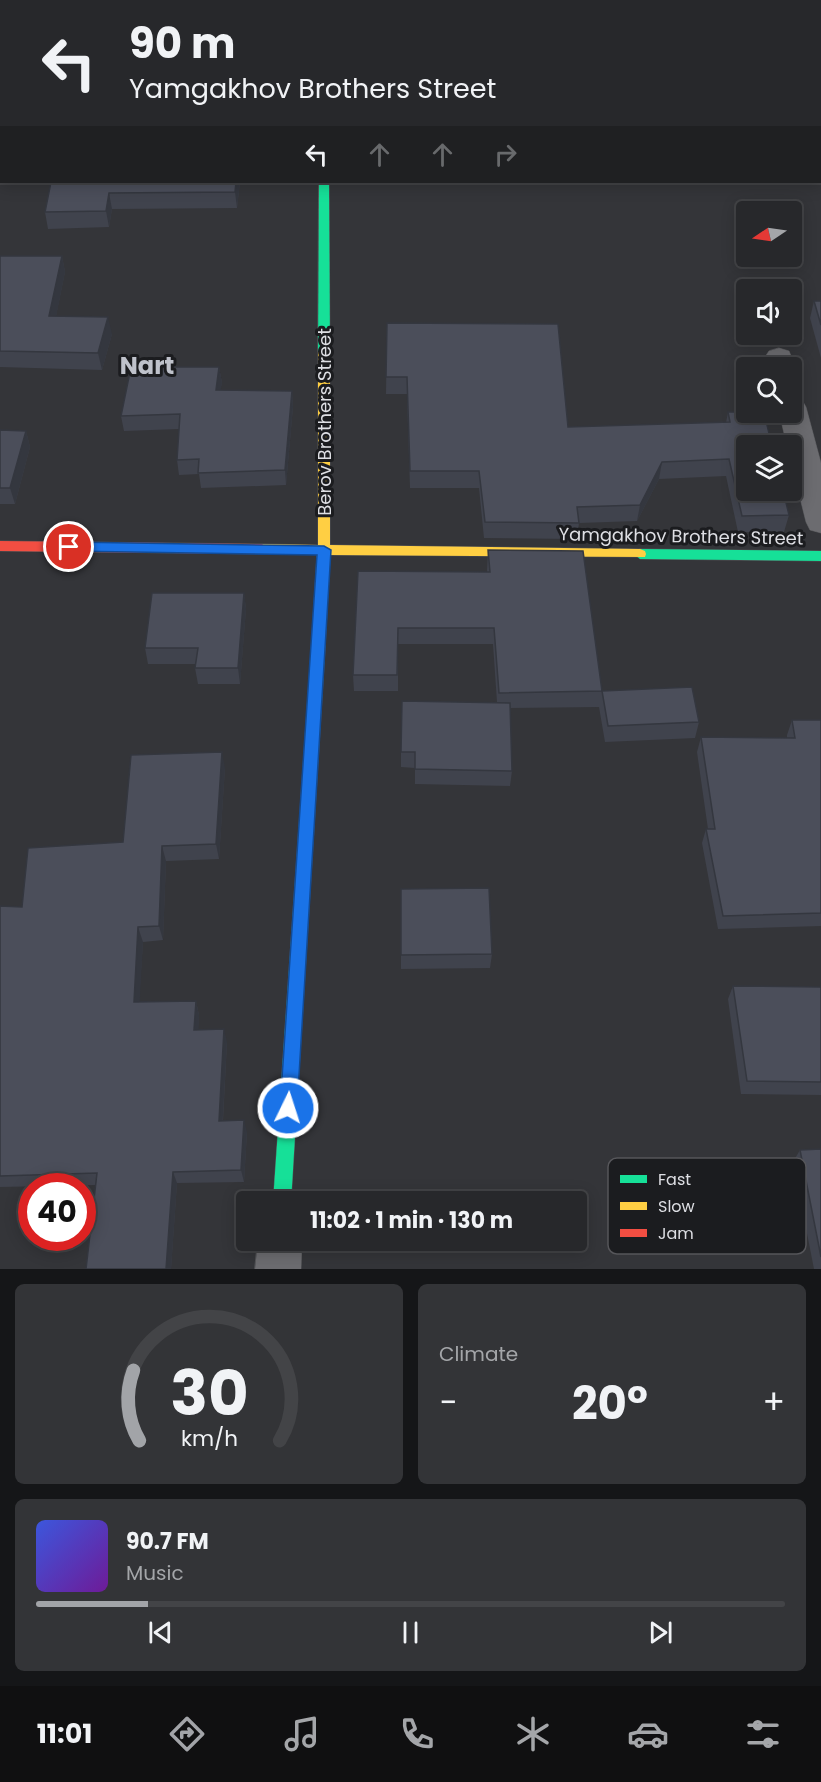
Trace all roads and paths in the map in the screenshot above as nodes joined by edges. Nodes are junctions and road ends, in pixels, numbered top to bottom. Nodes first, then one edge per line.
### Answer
1 (324, 183) edge
2 (796, 423) edge
3 (821, 522) edge
4 (0, 546) edge
5 (324, 550) junction
6 (821, 556) edge
7 (283, 1191) edge
8 (279, 1251) edge
9 (278, 1269) edge

1 - 5 street, Berov Brothers Street
2 - 3 street
4 - 5 street, Yamgakhov Brothers Street
5 - 6 street, Yamgakhov Brothers Street
5 - 7 street, Berov Brothers Street
8 - 9 street

